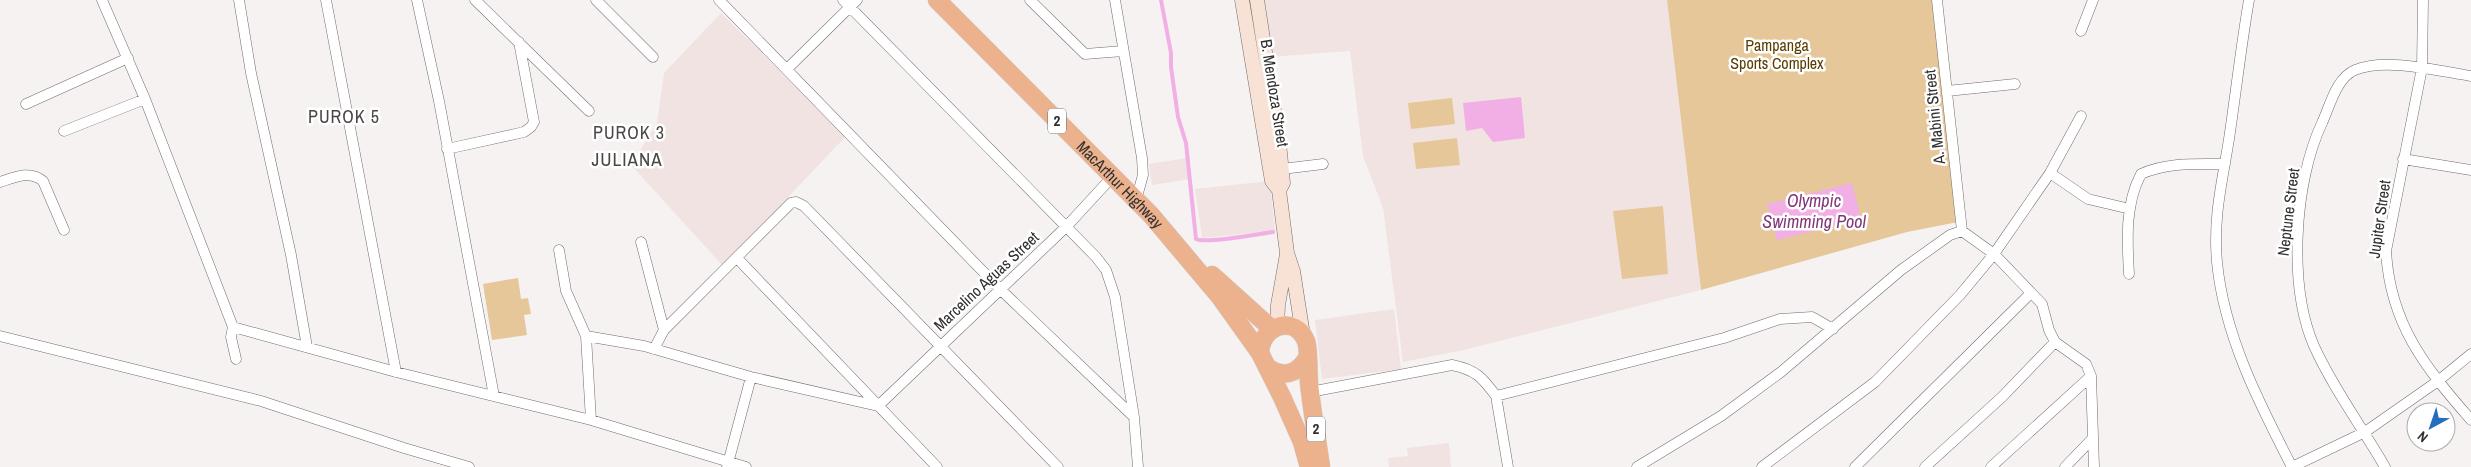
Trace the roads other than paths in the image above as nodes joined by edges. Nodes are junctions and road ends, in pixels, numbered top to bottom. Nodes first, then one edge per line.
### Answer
1 (102, 0) edge
2 (239, 0) edge
3 (326, 0) edge
4 (417, 0) edge
5 (475, 0) edge
6 (596, 0) edge
7 (718, 0) edge
8 (937, 0) edge
9 (1030, 0) edge
10 (1115, 0) edge
11 (1242, 0) edge
12 (1257, 0) edge
13 (1937, 0) edge
14 (2093, 0) edge
15 (2249, 0) edge
16 (2423, 0) edge
17 (850, 2) edge
18 (2082, 31) dead end
19 (519, 42) junction
20 (1123, 51) junction
21 (653, 57) dead end
22 (128, 58) junction
23 (2422, 68) junction
24 (787, 69) junction
25 (2471, 76) edge
26 (2015, 84) dead end
27 (1946, 91) junction
28 (145, 99) junction
29 (26, 104) dead end
30 (589, 111) dead end
31 (2081, 116) dead end
32 (64, 131) dead end
33 (447, 149) junction
34 (2403, 159) junction
35 (1323, 164) dead end
36 (2225, 164) junction
37 (1282, 169) junction
38 (2471, 170) edge
39 (2050, 173) junction
40 (1113, 176) junction
41 (0, 182) edge
42 (1279, 190) junction
43 (1136, 200) junction
44 (2130, 210) junction
45 (1066, 227) junction
46 (64, 230) dead end
47 (1962, 231) junction
48 (641, 242) dead end
49 (1176, 243) junction
50 (559, 250) dead end
51 (1287, 253) junction
52 (1994, 254) junction
53 (736, 258) junction
54 (2129, 274) dead end
55 (1000, 288) junction
56 (2030, 294) junction
57 (233, 327) junction
58 (1274, 328) junction
59 (1833, 329) junction
60 (664, 330) junction
61 (1303, 335) junction
62 (0, 336) edge
63 (586, 336) junction
64 (2055, 342) junction
65 (939, 346) junction
66 (306, 347) junction
67 (654, 349) junction
68 (2471, 354) edge
69 (1306, 358) junction
70 (236, 359) dead end
71 (1263, 360) junction
72 (396, 372) junction
73 (2091, 376) junction
74 (751, 378) junction
75 (2438, 381) junction
76 (1310, 392) junction
77 (494, 396) junction
78 (1496, 396) junction
79 (878, 406) junction
80 (1134, 417) junction
81 (591, 420) junction
82 (2471, 420) edge
83 (2365, 432) junction
84 (2093, 438) junction
85 (728, 465) edge
86 (469, 467) edge
87 (746, 467) edge
88 (937, 467) edge
89 (1058, 467) edge
90 (1138, 467) edge
91 (1309, 467) edge
92 (1322, 467) edge
93 (1508, 467) edge
94 (1637, 467) edge
95 (1762, 467) edge
96 (1855, 467) edge
97 (1925, 467) edge
98 (1991, 467) edge
99 (2065, 467) edge
100 (2094, 467) edge
101 (2292, 467) edge
102 (2385, 467) edge

1 - 22 street
2 - 66 street
3 - 72 street
4 - 33 street
5 - 19 street
6 - 21 street
7 - 24 street
8 - 40 highway, MacArthur Highway / 2
9 - 20 street
10 - 20 street
11 - 42 main road, B. Mendoza Street
12 - 37 main road, B. Mendoza Street
13 - 27 street, A. Mabini Street
14 - 18 street
15 - 36 street
16 - 23 street, Jupiter Street
17 - 24 street
17 - 45 street
19 - 30 street
19 - 33 street
20 - 43 street
22 - 28 street
22 - 29 street
23 - 25 street, Neptune Street
23 - 34 street, Jupiter Street
23 - 83 street, Neptune Street
24 - 55 street
26 - 27 street
27 - 47 street, A. Mabini Street
28 - 32 street
28 - 57 street
31 - 39 street
33 - 77 street
34 - 38 street
34 - 75 street, Jupiter Street
35 - 37 street
36 - 44 street
36 - 101 street
37 - 42 main road, B. Mendoza Street
39 - 44 street
39 - 52 street
40 - 43 highway, MacArthur Highway / 2
40 - 45 street, Marcelino Aguas Street
41 - 46 street
42 - 51 main road, B. Mendoza Street
43 - 49 highway, MacArthur Highway / 2
44 - 54 street
45 - 55 street, Marcelino Aguas Street
45 - 80 street
47 - 52 street
47 - 59 street
48 - 60 street
49 - 58 highway, MacArthur Highway / 2
49 - 71 highway, MacArthur Highway / 2
50 - 63 street
51 - 58 main road, B. Mendoza Street
51 - 61 main road, B. Mendoza Street
52 - 56 street
52 - 95 street
53 - 60 street
53 - 65 street
53 - 79 street
55 - 65 street, Marcelino Aguas Street
55 - 80 street
56 - 64 street
56 - 96 street
57 - 66 street
57 - 70 street
58 - 61 highway, MacArthur Highway / 2
58 - 71 highway
59 - 78 street
59 - 94 street
60 - 67 street
61 - 69 highway, 2
62 - 86 street
63 - 67 street
63 - 81 street
64 - 73 street
64 - 97 street
65 - 79 street, Marcelino Aguas Street
65 - 89 street
66 - 72 street
67 - 74 street
68 - 75 street
69 - 71 highway
69 - 76 highway, 2
71 - 91 highway, MacArthur Highway / 2
72 - 77 street
73 - 84 street
73 - 98 street
74 - 79 street
74 - 85 street
75 - 82 street, Jupiter Street
75 - 83 street
76 - 78 street
76 - 92 highway, 2
77 - 81 street
78 - 93 street
79 - 88 street
80 - 90 street
81 - 85 street
83 - 101 street
83 - 102 street, Neptune Street
84 - 99 street
84 - 100 street
85 - 87 street

